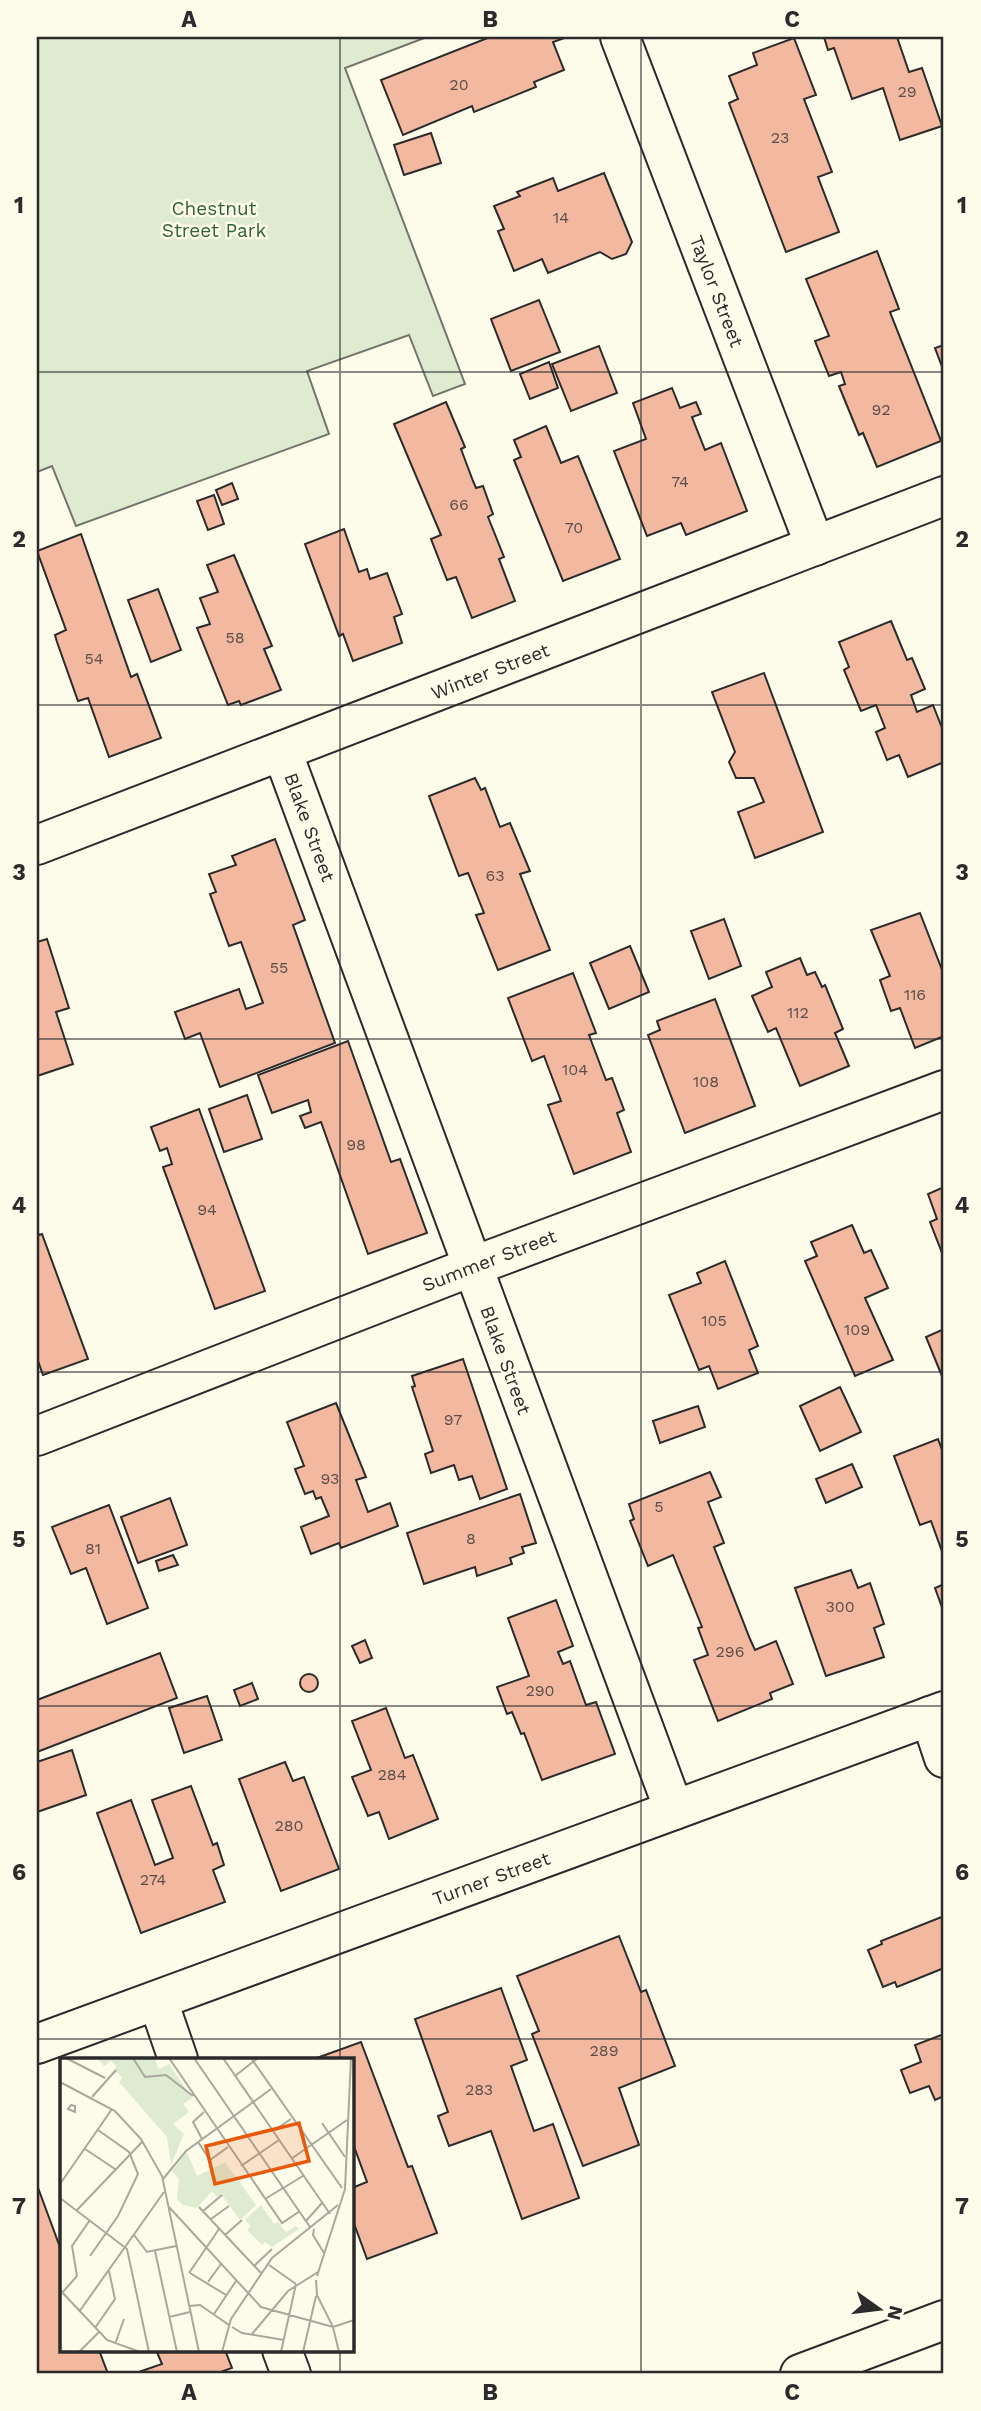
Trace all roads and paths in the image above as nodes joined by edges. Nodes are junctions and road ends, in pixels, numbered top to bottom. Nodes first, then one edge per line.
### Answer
1 (620, 37) edge
2 (944, 496) edge
3 (815, 546) junction
4 (282, 751) junction
5 (37, 845) edge
6 (944, 1090) edge
7 (471, 1267) junction
8 (37, 1436) edge
9 (937, 1713) edge
10 (944, 1758) edge
11 (674, 1810) junction
12 (158, 2001) junction
13 (37, 2044) edge
14 (178, 2058) edge
15 (944, 2320) edge
16 (283, 2352) edge
17 (291, 2374) edge
18 (800, 2374) edge

1 - 3 street, Taylor Street
2 - 3 street, Winter Street
3 - 4 street, Winter Street
4 - 5 street, Winter Street
4 - 7 street, Blake Street
6 - 7 street, Summer Street
7 - 8 street, Summer Street
7 - 11 street, Blake Street
9 - 10 street
9 - 11 street, Turner Street
11 - 12 street, Turner Street
12 - 13 street, Turner Street
12 - 14 street
15 - 18 street
16 - 17 street

